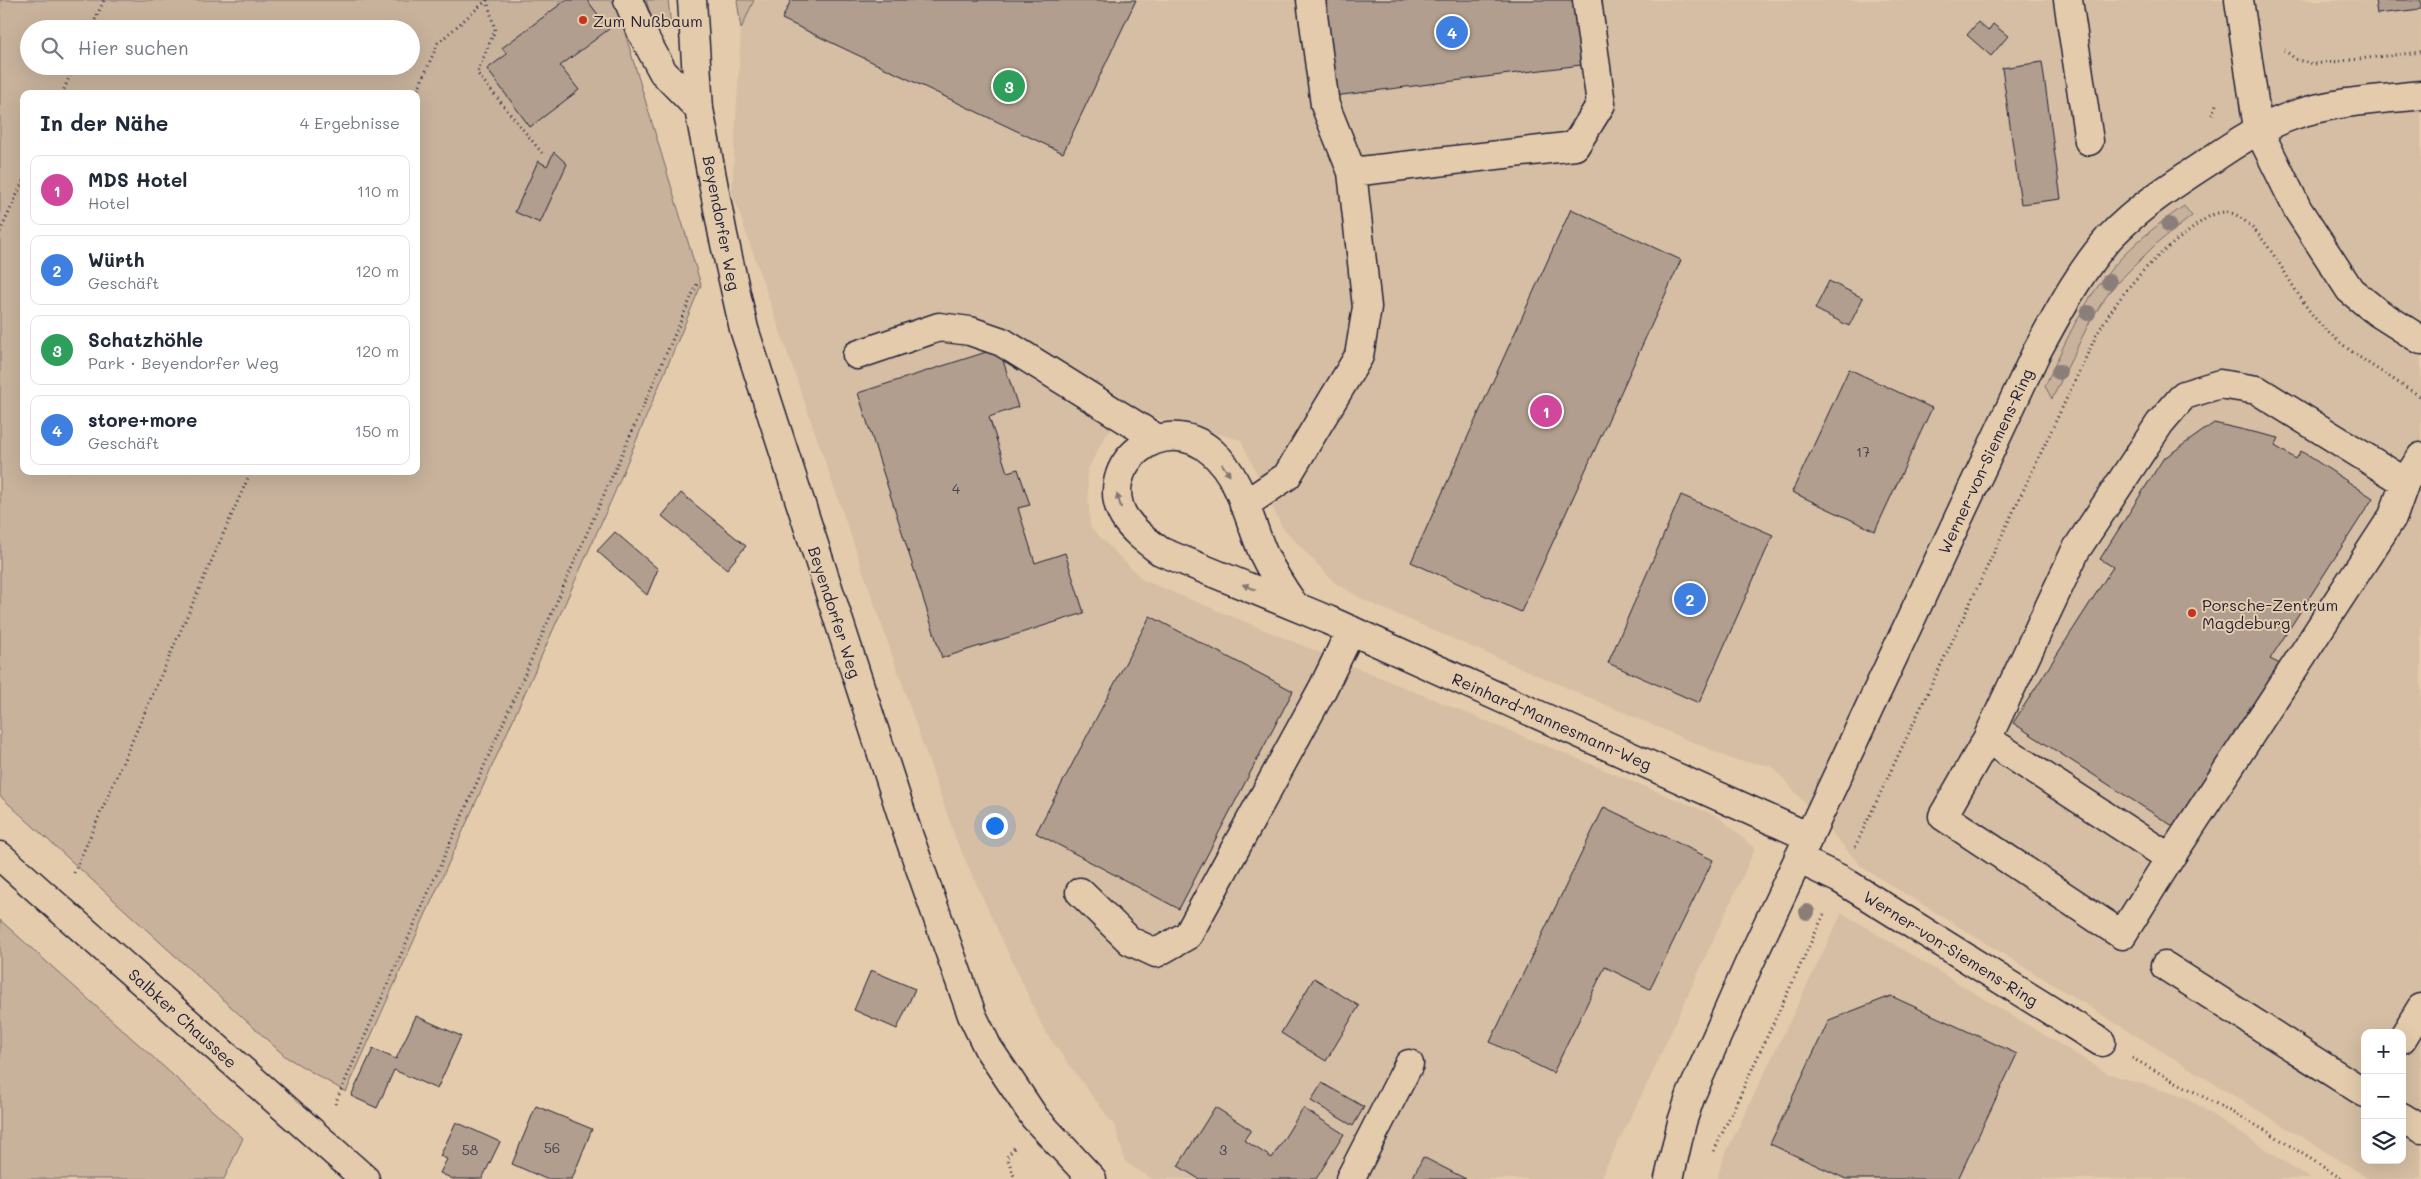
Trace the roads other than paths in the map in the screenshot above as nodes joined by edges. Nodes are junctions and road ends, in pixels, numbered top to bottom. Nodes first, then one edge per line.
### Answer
1 (628, 0) edge
2 (692, 0) edge
3 (1311, 0) edge
4 (1588, 0) edge
5 (2068, 0) edge
6 (2239, 0) edge
7 (2421, 95) edge
8 (699, 109) junction
9 (2258, 129) junction
10 (2089, 141) dead end
11 (1352, 172) junction
12 (2421, 340) edge
13 (857, 355) dead end
14 (1156, 438) junction
15 (2421, 457) edge
16 (2404, 482) junction
17 (1244, 505) junction
18 (1294, 606) junction
19 (1352, 630) junction
20 (1987, 738) junction
21 (1804, 848) junction
22 (0, 856) edge
23 (2170, 858) junction
24 (1080, 892) dead end
25 (2165, 966) dead end
26 (2421, 1008) edge
27 (2406, 1032) edge
28 (2102, 1042) road end
29 (1409, 1064) dead end
30 (2361, 1090) edge
31 (2405, 1119) edge
32 (2421, 1129) edge
33 (365, 1179) edge
34 (1092, 1179) edge
35 (1350, 1179) edge
36 (1669, 1179) edge

1 - 8 street
2 - 8 street, Beyendorfer Weg
3 - 11 street
4 - 11 street
5 - 10 street
6 - 9 street
7 - 9 street, Werner-von-Siemens-Ring
8 - 34 street, Beyendorfer Weg
9 - 12 street
9 - 21 street, Werner-von-Siemens-Ring
11 - 17 street
13 - 14 street
14 -> 17 street
18 -> 14 street, Reinhard-Mannesmann-Weg
15 - 16 street
16 - 20 street
16 - 23 street
17 - 18 street
18 - 19 street, Reinhard-Mannesmann-Weg
19 - 21 street, Reinhard-Mannesmann-Weg
19 - 24 street
20 - 23 street
20 - 23 street
21 - 28 street, Werner-von-Siemens-Ring
21 - 36 street, Werner-von-Siemens-Ring
22 - 33 street, Salbker Chaussee
25 - 30 street
26 - 27 street
29 - 35 street
31 - 32 street

